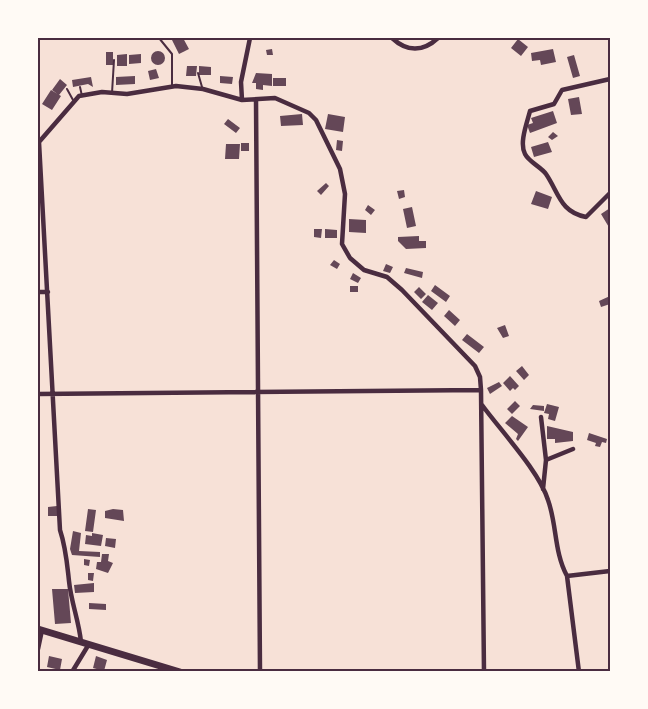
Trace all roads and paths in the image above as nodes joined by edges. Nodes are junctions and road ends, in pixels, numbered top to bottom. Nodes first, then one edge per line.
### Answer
1 (159, 38) edge
2 (250, 38) edge
3 (392, 38) edge
4 (438, 38) edge
5 (114, 60) dead end
6 (198, 73) dead end
7 (610, 79) edge
8 (80, 87) dead end
9 (173, 88) junction
10 (203, 89) junction
11 (67, 90) dead end
12 (112, 93) junction
13 (82, 96) junction
14 (242, 100) junction
15 (256, 100) junction
16 (74, 102) junction
17 (38, 142) edge
18 (610, 193) edge
19 (38, 292) edge
20 (48, 292) junction
21 (481, 390) junction
22 (260, 392) junction
23 (38, 394) edge
24 (53, 394) junction
25 (482, 405) junction
26 (541, 417) dead end
27 (573, 449) dead end
28 (546, 460) junction
29 (543, 489) junction
30 (610, 571) edge
31 (567, 576) junction
32 (40, 630) edge
33 (81, 642) junction
34 (89, 644) junction
35 (38, 649) edge
36 (72, 672) edge
37 (180, 672) edge
38 (260, 672) edge
39 (484, 672) edge
40 (579, 672) edge

1 - 9 lane
2 - 14 street
3 - 4 street
5 - 12 lane
6 - 10 lane
7 - 18 street
8 - 13 lane
9 - 10 street
9 - 12 street
10 - 14 street
11 - 16 lane
12 - 13 street
13 - 16 street
14 - 15 street
15 - 21 street
15 - 22 street
16 - 17 street
17 - 20 street
19 - 20 street
20 - 24 street
21 - 22 street
21 - 25 street
22 - 24 street
22 - 38 street
23 - 24 street
24 - 33 street
25 - 29 street
25 - 39 street
26 - 28 street
27 - 28 street
28 - 29 street
29 - 31 street
30 - 31 street
31 - 40 street
32 - 33 main road
32 - 35 street
33 - 34 main road
34 - 36 street
34 - 37 main road

